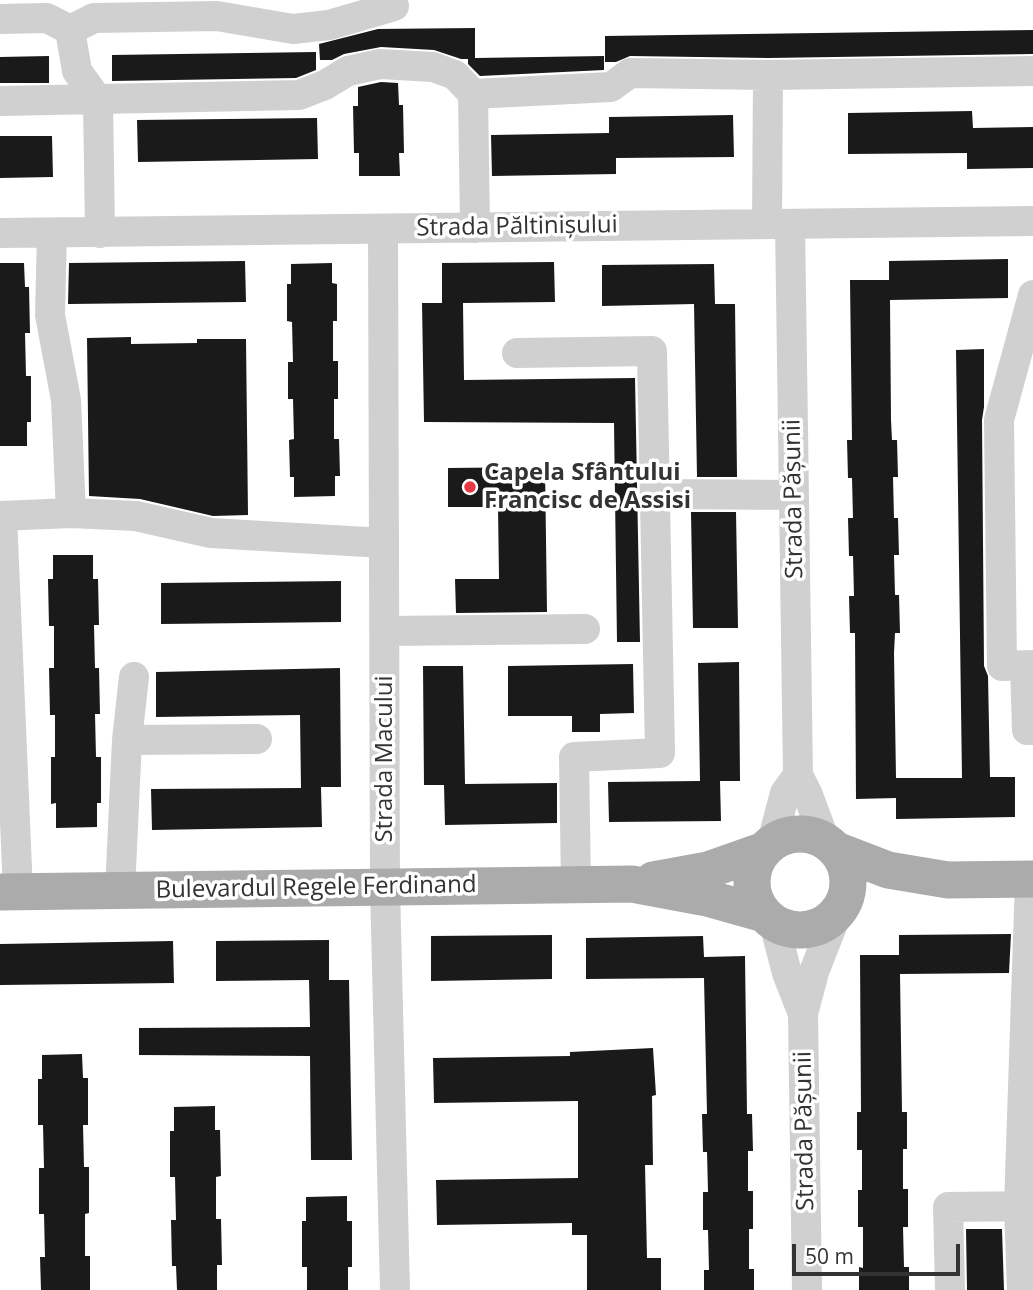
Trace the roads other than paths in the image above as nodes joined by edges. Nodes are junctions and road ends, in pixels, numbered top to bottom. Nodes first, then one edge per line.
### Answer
1 (394, 6) dead end
2 (0, 19) edge
3 (70, 30) junction
4 (1033, 71) edge
5 (768, 75) junction
6 (473, 94) junction
7 (98, 100) junction
8 (0, 101) edge
9 (1033, 221) edge
10 (778, 224) junction
11 (475, 228) junction
12 (383, 229) junction
13 (0, 233) edge
14 (52, 233) junction
15 (100, 233) junction
16 (1033, 295) edge
17 (517, 353) dead end
18 (655, 494) junction
19 (794, 495) junction
20 (71, 513) junction
21 (1, 516) edge
22 (384, 544) junction
23 (586, 629) dead end
24 (384, 631) junction
25 (1029, 665) edge
26 (134, 677) dead end
27 (1033, 730) edge
28 (257, 738) dead end
29 (127, 740) junction
30 (798, 775) junction
31 (830, 845) junction
32 (767, 847) junction
33 (1031, 879) edge
34 (948, 880) junction
35 (632, 884) junction
36 (576, 885) junction
37 (385, 887) junction
38 (120, 891) junction
39 (9, 892) edge
40 (840, 907) junction
41 (769, 919) junction
42 (803, 1014) junction
43 (1026, 1206) edge
44 (395, 1290) edge
45 (807, 1290) edge
46 (950, 1290) edge
47 (1022, 1290) edge

1 - 3 street
2 - 3 street
3 - 7 street
4 - 5 street
5 - 6 street
5 - 10 street, Strada Pășunii
6 - 7 street
6 - 11 street
7 - 8 street
7 - 15 street
9 - 10 street, Strada Păltinișului
10 - 11 street, Strada Păltinișului
10 - 19 street, Strada Pășunii
11 - 12 street, Strada Păltinișului
12 - 15 street, Strada Păltinișului
12 - 22 street, Strada Macului
13 - 14 street, Strada Păltinișului
14 - 15 street, Strada Păltinișului
14 - 20 street
16 - 25 street
17 - 18 street
18 - 19 street
18 - 36 street
19 - 30 street, Strada Pășunii
20 - 21 street
20 - 22 street
21 - 39 street
22 - 24 street, Strada Macului
23 - 24 street
24 - 37 street, Strada Macului
25 - 27 street
26 - 29 street
28 - 29 street
29 - 38 street
30 - 31 street, Strada Pășunii
30 - 32 street, Strada Pășunii
31 - 32 main road
31 - 34 main road
31 - 40 main road
32 - 35 main road, Bulevardul Regele Ferdinand
32 - 41 main road
33 - 34 main road
33 - 43 street
34 - 40 main road
35 - 36 main road, Bulevardul Regele Ferdinand
35 - 41 main road, Bulevardul Regele Ferdinand
36 - 37 main road, Bulevardul Regele Ferdinand
37 - 38 main road, Bulevardul Regele Ferdinand
37 - 44 street, Strada Macului
38 - 39 main road, Bulevardul Regele Ferdinand
40 - 41 main road
40 - 42 street, Strada Pășunii
41 - 42 street, Strada Pășunii
42 - 45 street, Strada Pășunii
43 - 46 street
43 - 47 street

